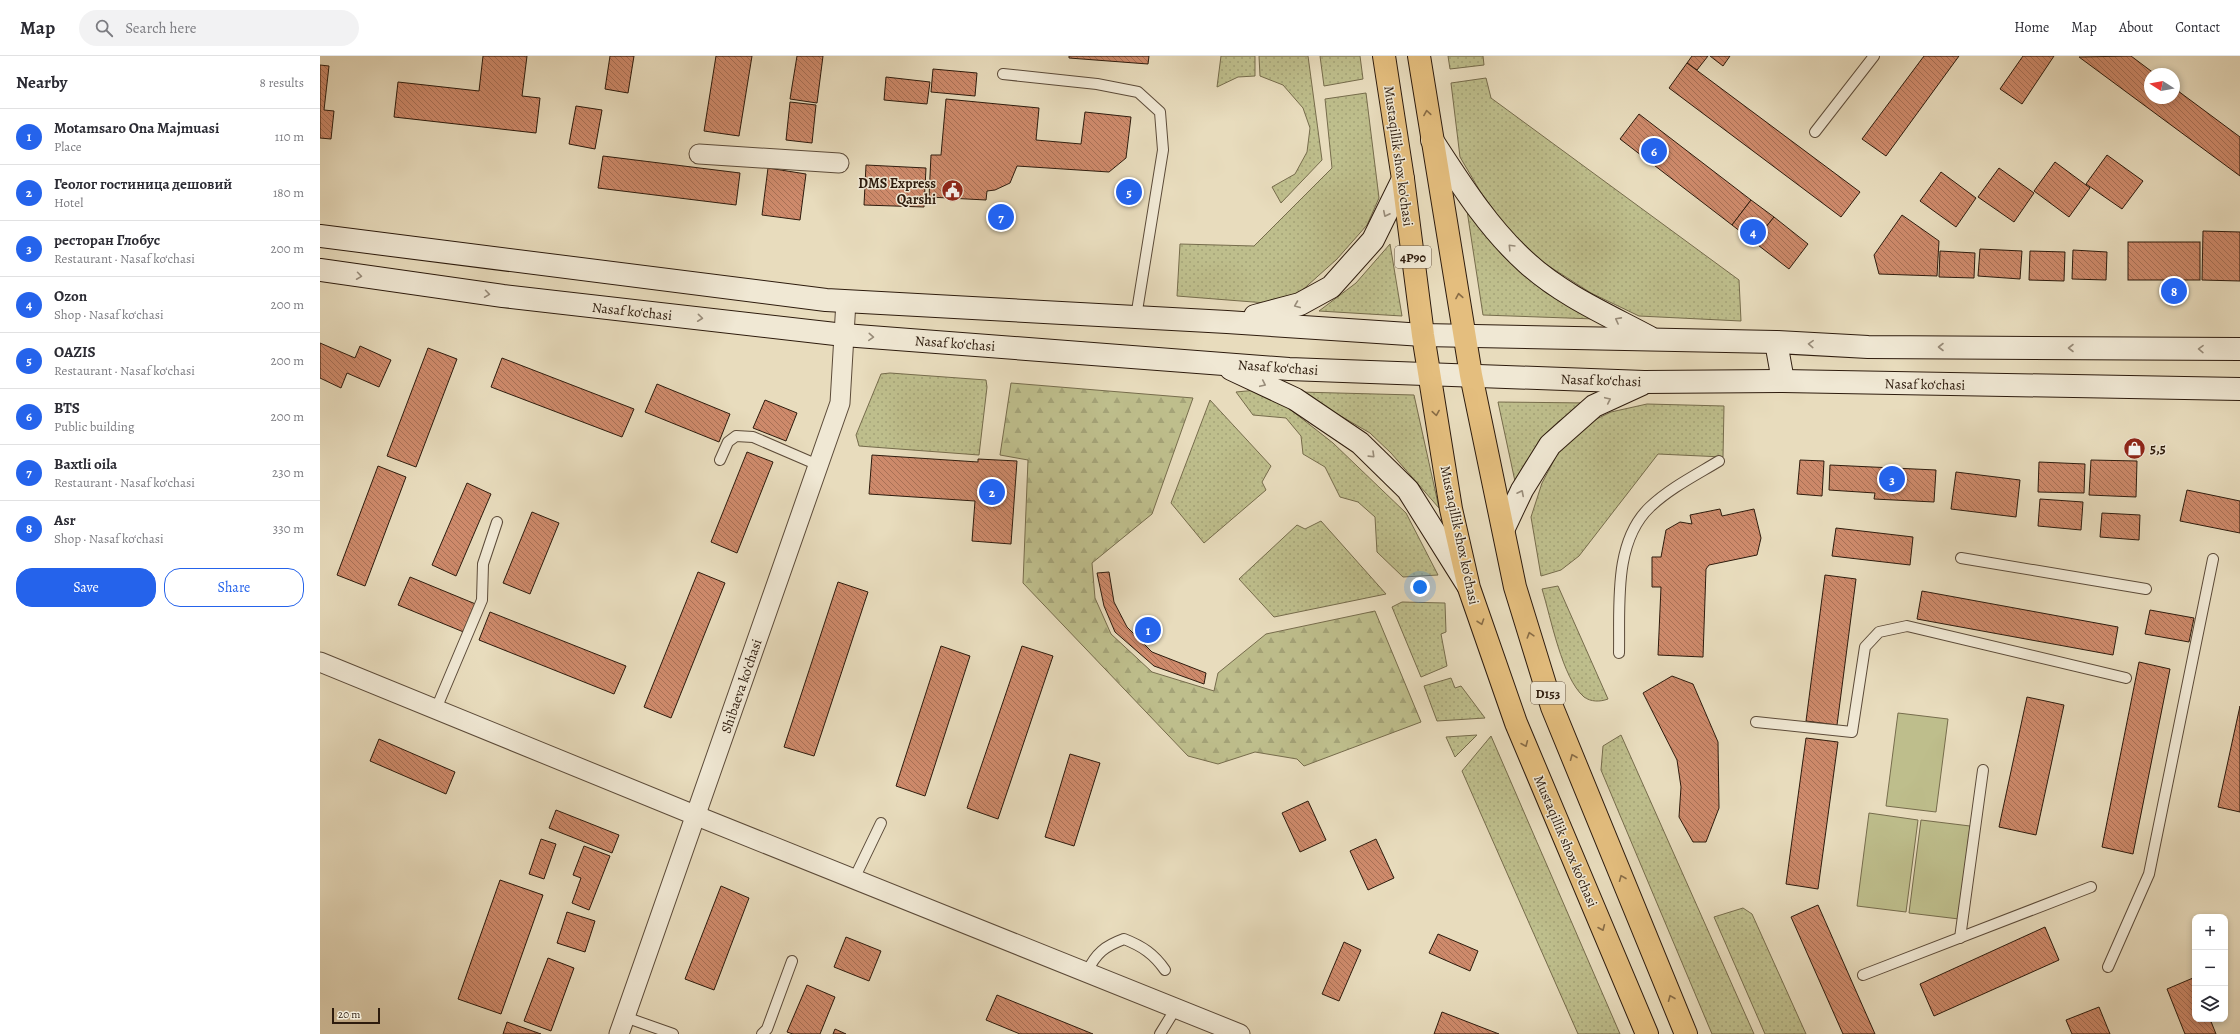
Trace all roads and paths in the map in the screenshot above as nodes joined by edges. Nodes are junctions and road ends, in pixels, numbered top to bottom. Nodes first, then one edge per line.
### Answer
1 (1384, 56) edge
2 (1419, 56) edge
3 (1874, 56) edge
4 (1003, 74) dead end
5 (1815, 132) dead end
6 (1432, 140) junction
7 (700, 154) dead end
8 (839, 163) dead end
9 (1403, 179) junction
10 (320, 236) edge
11 (320, 270) edge
12 (846, 301) junction
13 (1136, 317) junction
14 (1227, 322) junction
15 (844, 335) junction
16 (1423, 335) junction
17 (1465, 335) junction
18 (1652, 339) junction
19 (1776, 342) junction
20 (2240, 349) edge
21 (1215, 362) junction
22 (1430, 374) junction
23 (1471, 375) junction
24 (1783, 381) junction
25 (1644, 382) junction
26 (2240, 389) edge
27 (720, 460) dead end
28 (1719, 461) dead end
29 (818, 465) junction
30 (497, 522) dead end
31 (1504, 528) junction
32 (1961, 558) dead end
33 (2213, 559) dead end
34 (1469, 588) junction
35 (2146, 589) dead end
36 (1619, 653) dead end
37 (320, 662) edge
38 (2126, 678) dead end
39 (436, 709) junction
40 (1756, 722) dead end
41 (1983, 770) dead end
42 (697, 816) junction
43 (881, 823) dead end
44 (854, 879) junction
45 (2091, 888) dead end
46 (1960, 938) junction
47 (792, 961) dead end
48 (2108, 967) dead end
49 (1165, 970) dead end
50 (1088, 972) junction
51 (1862, 975) dead end
52 (1176, 1008) junction
53 (622, 1025) edge
54 (673, 1034) edge
55 (762, 1034) edge
56 (1160, 1034) edge
57 (1240, 1034) edge
58 (1646, 1034) edge
59 (1686, 1034) edge

1 - 9 main road, Mustaqillik shox ko'chasi
6 -> 2 main road
3 - 5 lane
4 - 13 lane
17 -> 6 main road
18 -> 6 main road
7 - 8 street
9 -> 14 main road
9 - 16 main road, Mustaqillik shox ko'chasi / 4P90
10 - 12 main road
11 -> 15 main road, Nasaf ko‘chasi
12 - 13 main road
12 - 15 street, Shibaeva ko'chasi
13 - 14 main road
14 - 16 main road
15 -> 21 main road, Nasaf ko‘chasi
15 - 29 street, Shibaeva ko'chasi
16 - 17 main road
16 - 22 main road, Mustaqillik shox ko'chasi / D153
17 - 18 main road
17 - 23 main road, D153
18 - 19 main road
20 -> 19 main road
19 - 24 main road
21 - 22 main road, Nasaf ko‘chasi
21 -> 34 main road
22 - 23 main road, Nasaf ko‘chasi
22 -> 34 main road, Mustaqillik shox ko'chasi / D153
23 - 25 main road, Nasaf ko‘chasi
23 - 31 main road, D153
24 - 25 main road, Nasaf ko‘chasi
24 - 26 main road, Nasaf ko‘chasi
31 -> 25 main road
27 - 29 lane
28 - 36 lane
29 - 42 street, Shibaeva ko'chasi
30 - 39 lane
59 -> 31 main road, D153
32 - 35 lane
33 - 48 lane
34 -> 58 main road, Mustaqillik shox ko'chasi / D153
37 - 39 street
38 - 40 lane
39 - 42 street
41 - 46 lane
42 - 44 street
42 - 53 street, Shibaeva ko'chasi
43 - 44 lane
44 - 50 street
45 - 46 lane
46 - 51 lane
47 - 55 lane
49 - 50 lane
50 - 52 street
52 - 56 lane
52 - 57 street
53 - 54 lane

